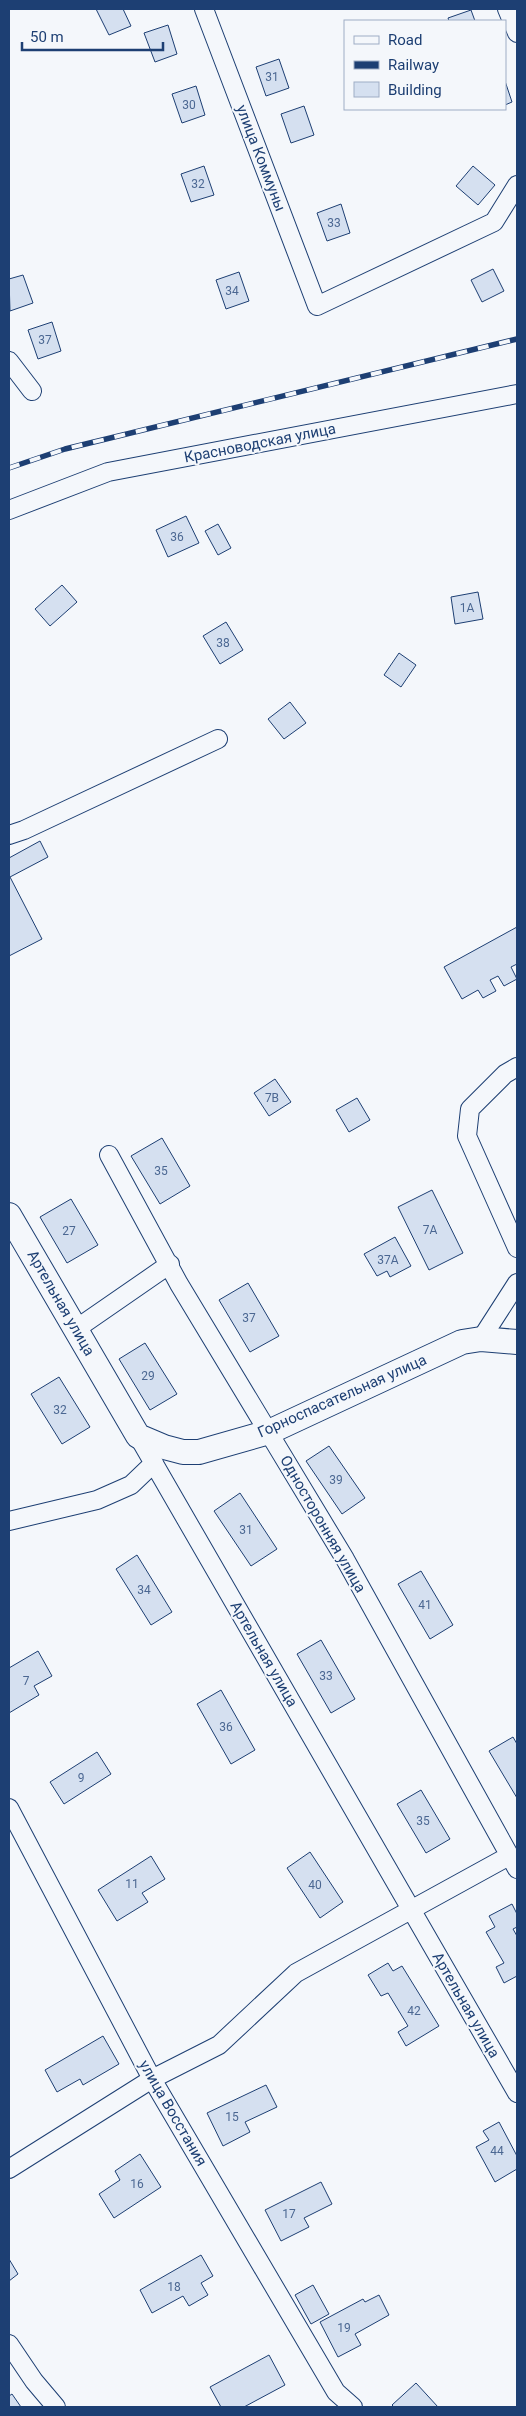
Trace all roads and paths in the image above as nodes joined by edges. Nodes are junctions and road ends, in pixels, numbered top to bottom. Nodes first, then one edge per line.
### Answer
1 (204, 9) edge
2 (507, 9) edge
3 (517, 33) edge
4 (517, 185) edge
5 (9, 361) edge
6 (32, 391) dead end
7 (517, 394) edge
8 (9, 510) edge
9 (218, 739) dead end
10 (9, 835) edge
11 (517, 1067) edge
12 (109, 1155) dead end
13 (9, 1215) edge
14 (517, 1248) edge
15 (170, 1264) junction
16 (517, 1283) edge
17 (76, 1329) junction
18 (481, 1339) junction
19 (517, 1342) edge
20 (269, 1432) junction
21 (138, 1436) junction
22 (154, 1463) junction
23 (9, 1521) edge
24 (9, 1808) edge
25 (513, 1862) edge
26 (412, 1910) junction
27 (152, 2079) junction
28 (517, 2093) edge
29 (9, 2169) edge
30 (9, 2344) edge
31 (56, 2407) edge
32 (352, 2407) edge

1 - 4 street, улица Коммуны
2 - 3 street
5 - 6 street
7 - 8 street, Красноводская улица
9 - 10 street
11 - 14 street
12 - 15 street, Односторонняя улица
13 - 17 main road, Артельная улица
15 - 17 street
15 - 20 street, Односторонняя улица
16 - 18 street
17 - 21 main road, Артельная улица
18 - 19 main road, Горноспасательная улица
18 - 20 main road, Горноспасательная улица
20 - 21 main road, Горноспасательная улица
20 - 25 street, Односторонняя улица
21 - 22 street, Артельная улица
22 - 23 street
22 - 26 street, Артельная улица
24 - 27 street, улица Восстания
25 - 26 street
26 - 27 street
26 - 28 street, Артельная улица
27 - 29 street
27 - 32 street, улица Восстания
30 - 31 street

